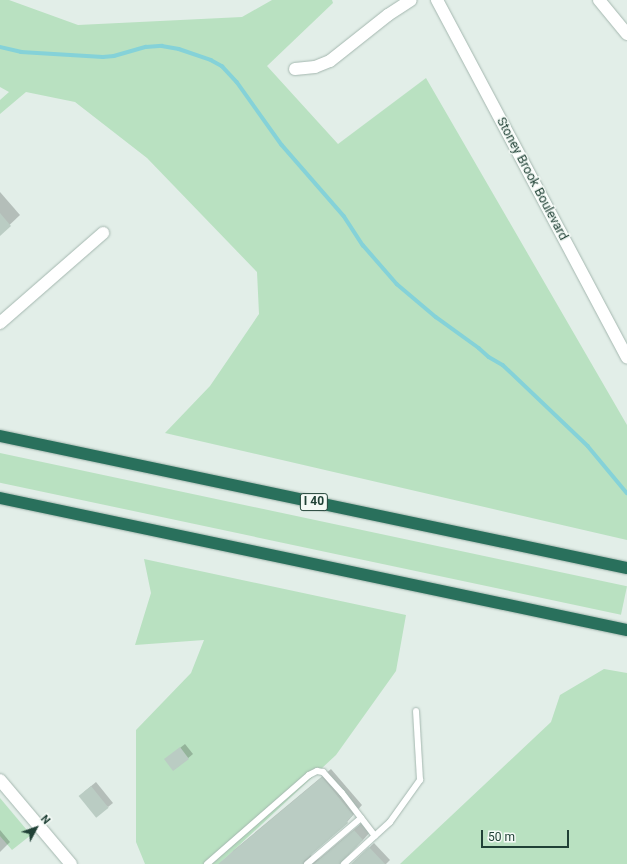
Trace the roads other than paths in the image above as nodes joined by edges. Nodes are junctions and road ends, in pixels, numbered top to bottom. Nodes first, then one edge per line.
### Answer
1 (411, 0) edge
2 (437, 0) edge
3 (599, 0) edge
4 (627, 34) edge
5 (295, 69) dead end
6 (103, 233) dead end
7 (0, 323) edge
8 (627, 358) edge
9 (0, 436) edge
10 (0, 498) edge
11 (627, 568) edge
12 (627, 630) edge
13 (416, 711) dead end
14 (0, 780) edge
15 (361, 818) junction
16 (375, 836) junction
17 (71, 864) edge
18 (207, 864) edge
19 (307, 864) edge
20 (344, 864) edge

1 - 5 street
2 - 8 street, Stoney Brook Boulevard
3 - 4 street
6 - 7 street
9 - 11 highway, I 40
10 - 12 highway
13 - 16 lane
14 - 17 street
15 - 16 lane
15 - 18 lane
15 - 19 lane
16 - 20 lane

